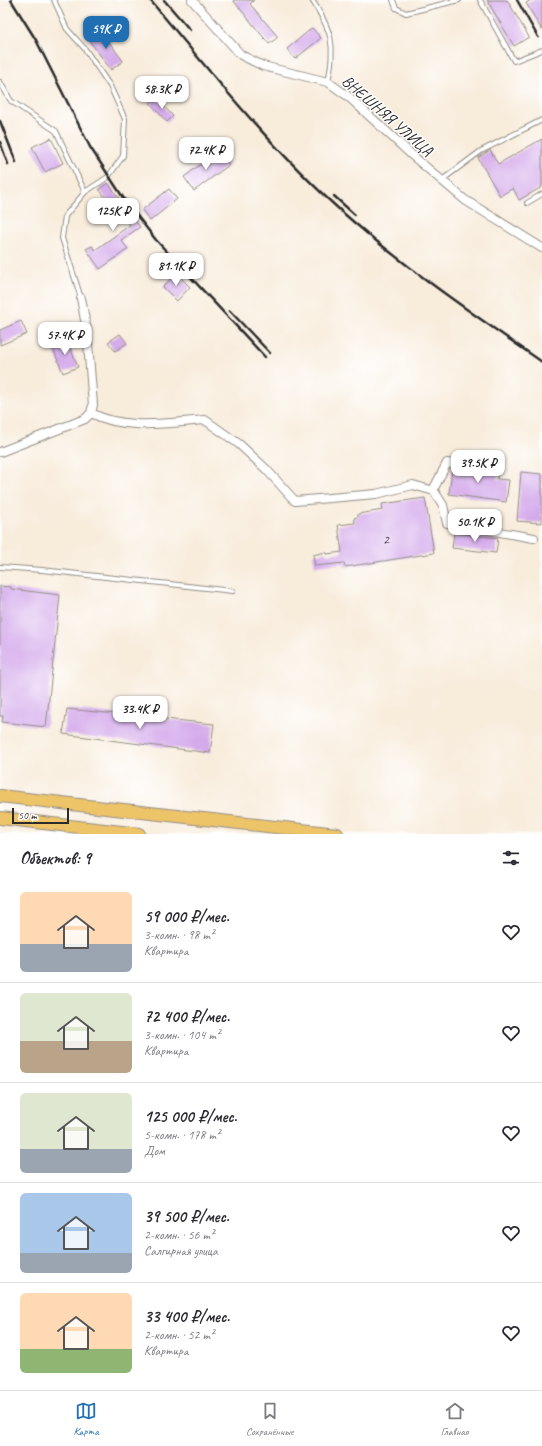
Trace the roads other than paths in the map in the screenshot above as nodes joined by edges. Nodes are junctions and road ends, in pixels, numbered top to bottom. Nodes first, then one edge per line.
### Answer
1 (54, 0) edge
2 (192, 0) edge
3 (312, 0) edge
4 (393, 0) edge
5 (458, 0) edge
6 (480, 0) edge
7 (542, 50) edge
8 (0, 82) edge
9 (328, 82) junction
10 (542, 120) edge
11 (442, 180) junction
12 (85, 192) junction
13 (542, 194) edge
14 (527, 203) dead end
15 (542, 248) edge
16 (81, 298) joint
17 (91, 413) junction
18 (0, 452) edge
19 (453, 464) dead end
20 (433, 490) junction
21 (534, 538) dead end
22 (0, 567) edge
23 (233, 591) dead end
24 (0, 796) edge
25 (0, 818) edge
26 (139, 834) edge
27 (337, 834) edge

1 - 12 lane
2 - 9 street, ВНЕШНЯЯ УЛИЦА
3 - 9 lane
4 - 5 lane
6 - 7 lane
8 - 12 lane
9 - 11 street, ВНЕШНЯЯ УЛИЦА
10 - 11 lane
11 - 15 street, ВНЕШНЯЯ УЛИЦА
12 - 16 lane
13 - 14 lane
16 - 17 street
17 - 18 street
17 - 20 street
19 - 20 street
20 - 21 street
22 - 23 lane
24 - 27 main road
25 - 26 main road

